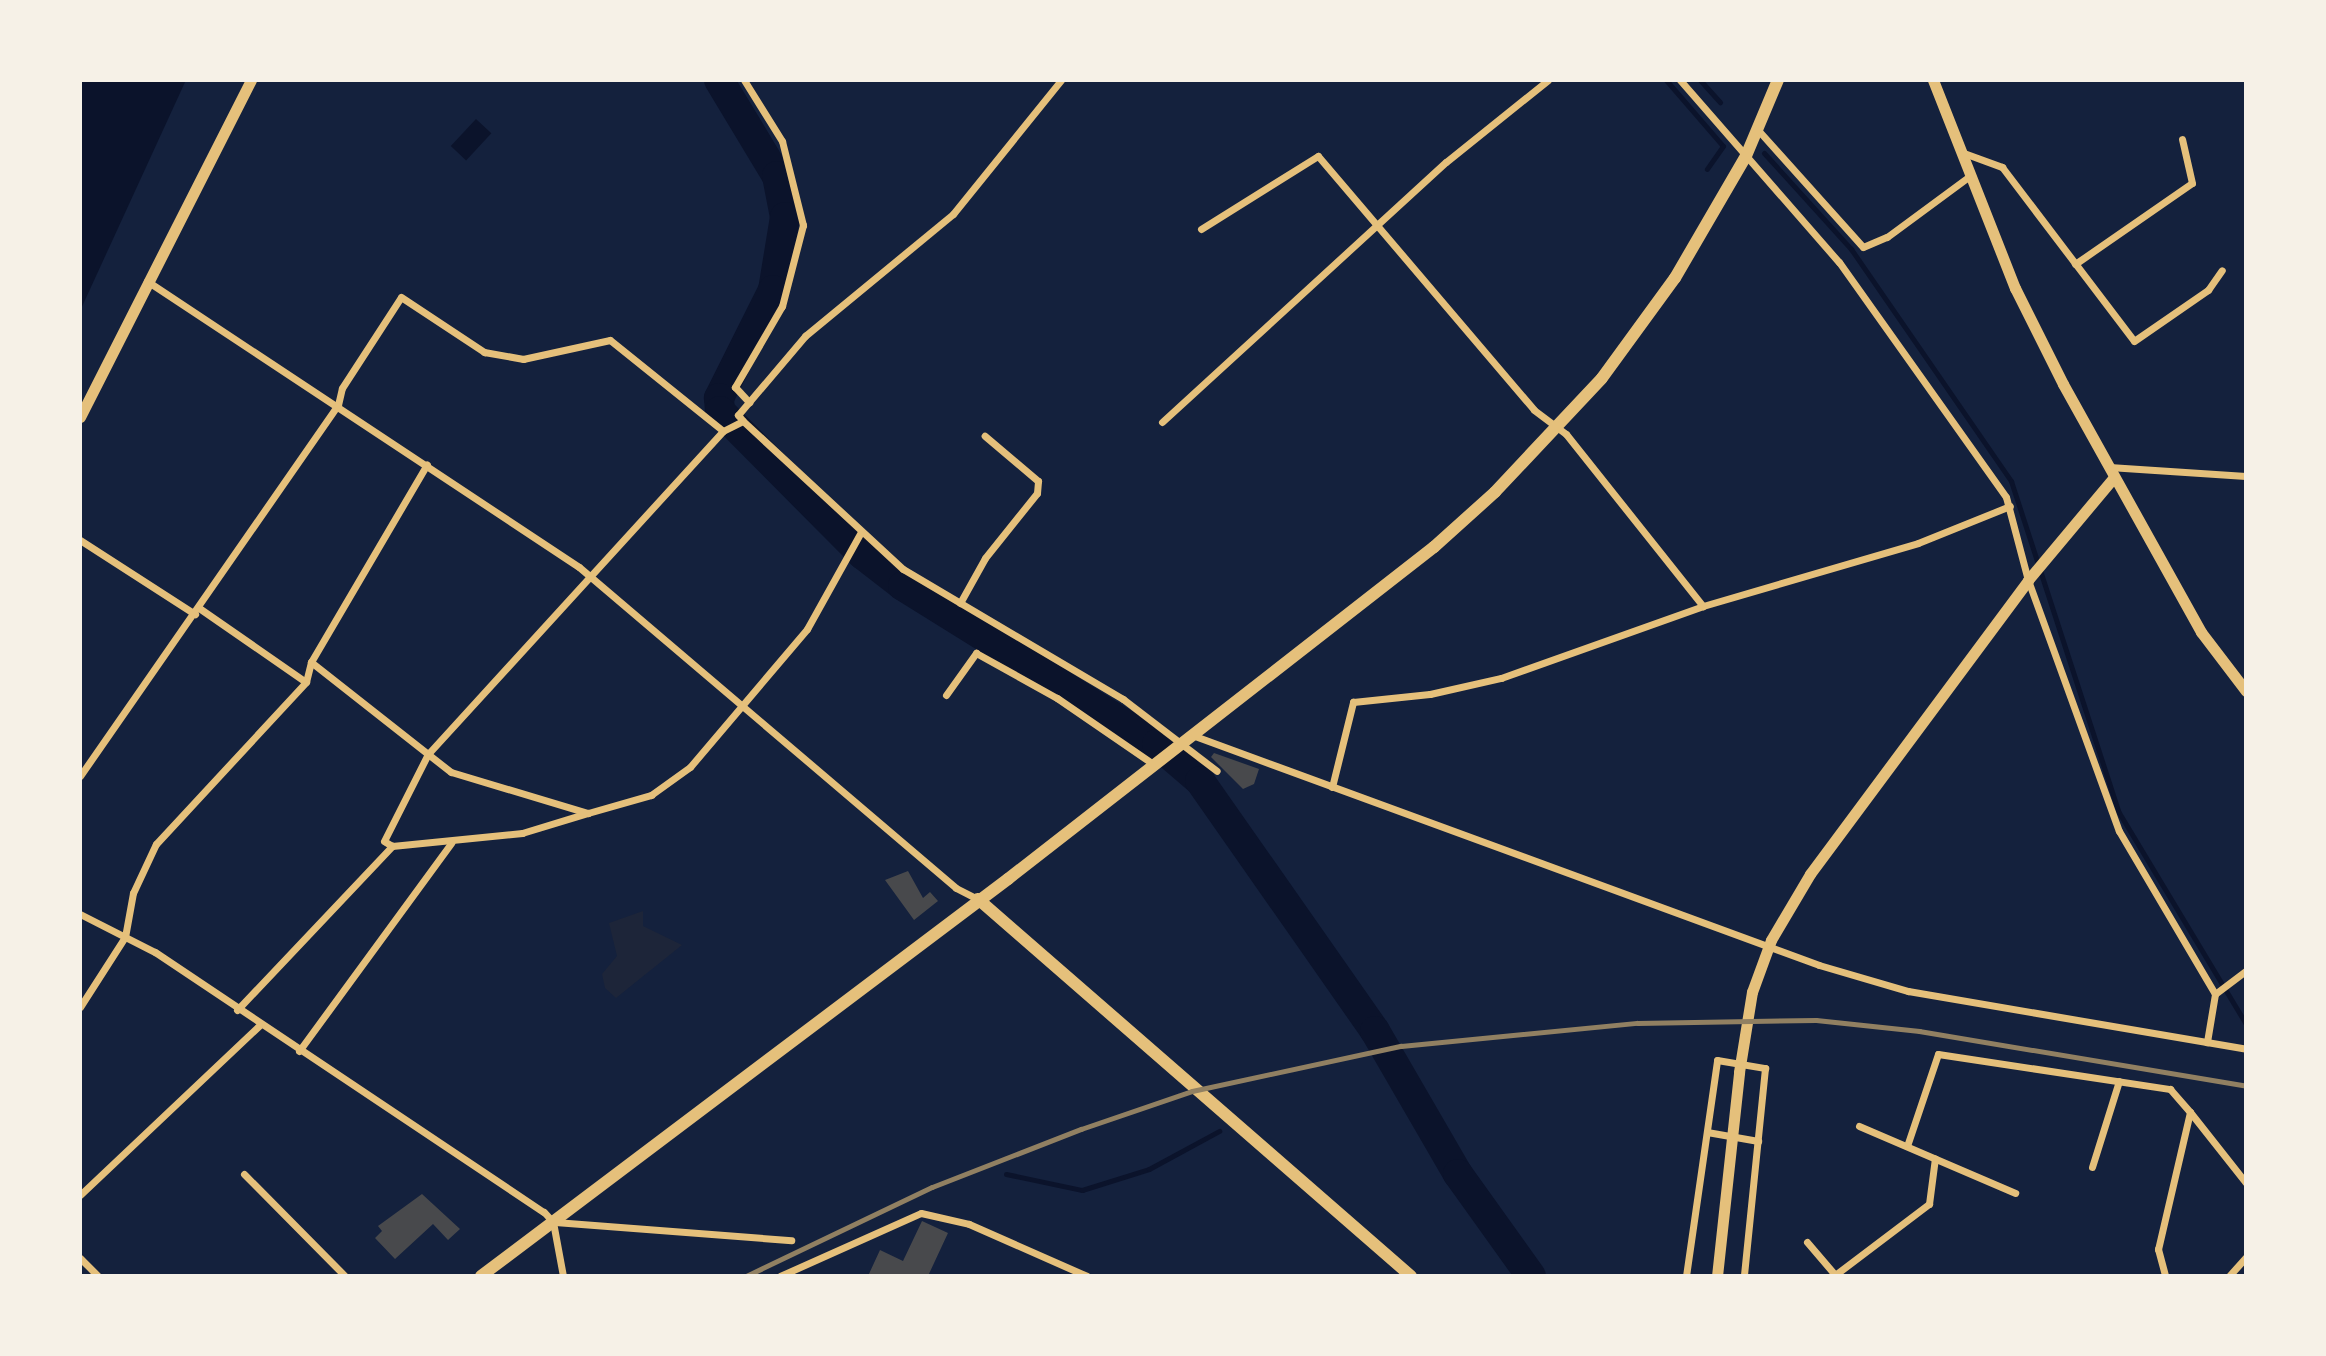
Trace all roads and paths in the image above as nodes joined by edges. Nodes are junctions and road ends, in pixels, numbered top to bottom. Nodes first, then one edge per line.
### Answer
1 (251, 80) edge
2 (744, 80) edge
3 (1061, 80) edge
4 (1548, 80) edge
5 (1680, 80) edge
6 (1778, 80) edge
7 (1933, 80) edge
8 (1758, 130) junction
9 (2182, 139) dead end
10 (1961, 152) junction
11 (1746, 156) junction
12 (1971, 175) junction
13 (1374, 227) junction
14 (1201, 229) dead end
15 (2075, 264) junction
16 (2222, 270) dead end
17 (146, 281) junction
18 (749, 402) junction
19 (338, 405) junction
20 (80, 417) edge
21 (743, 421) junction
22 (1162, 422) dead end
23 (1558, 427) junction
24 (723, 431) junction
25 (985, 436) dead end
26 (427, 464) junction
27 (2112, 472) junction
28 (2246, 476) edge
29 (2010, 506) junction
30 (861, 532) junction
31 (80, 540) edge
32 (589, 574) junction
33 (2028, 580) junction
34 (960, 603) junction
35 (1703, 606) junction
36 (197, 611) junction
37 (311, 662) junction
38 (306, 682) junction
39 (2246, 691) edge
40 (946, 695) dead end
41 (742, 704) junction
42 (1182, 740) junction
43 (428, 754) junction
44 (1155, 761) junction
45 (1217, 771) dead end
46 (80, 776) edge
47 (1332, 787) junction
48 (588, 813) junction
49 (451, 843) junction
50 (392, 846) junction
51 (978, 899) junction
52 (80, 914) edge
53 (125, 937) junction
54 (2246, 971) edge
55 (2215, 994) junction
56 (80, 1007) edge
57 (237, 1010) junction
58 (260, 1025) junction
59 (2207, 1042) junction
60 (2246, 1049) edge
61 (299, 1051) junction
62 (2119, 1081) junction
63 (2190, 1112) junction
64 (1859, 1126) dead end
65 (1707, 1132) junction
66 (1758, 1141) junction
67 (1907, 1146) junction
68 (1935, 1158) junction
69 (2092, 1167) dead end
70 (244, 1174) dead end
71 (2246, 1183) edge
72 (2015, 1193) dead end
73 (80, 1195) edge
74 (553, 1222) junction
75 (791, 1240) dead end
76 (1807, 1242) dead end
77 (2246, 1257) edge
78 (80, 1258) edge
79 (98, 1276) edge
80 (345, 1276) edge
81 (481, 1276) edge
82 (563, 1276) edge
83 (780, 1276) edge
84 (1087, 1276) edge
85 (1411, 1276) edge
86 (1686, 1276) edge
87 (1717, 1276) edge
88 (1744, 1276) edge
89 (1835, 1276) edge
90 (2165, 1276) edge
91 (2229, 1276) edge

1 - 17 main road
2 - 18 street
3 - 18 street
4 - 13 street
5 - 11 street
6 - 8 main road
7 - 10 main road
8 - 11 main road
8 - 12 street
9 - 15 street
10 - 12 main road
10 - 15 street
11 - 23 main road
11 - 29 street
12 - 27 main road
13 - 14 street
13 - 22 street
13 - 23 street
15 - 16 street
17 - 19 street
17 - 20 main road
18 - 21 street
19 - 24 street
19 - 26 street
19 - 36 street
21 - 24 street
21 - 30 street
23 - 35 street
23 - 42 main road
24 - 32 street
25 - 34 street
26 - 32 street
26 - 37 street
27 - 28 street
27 - 33 main road
27 - 39 main road
29 - 33 street
29 - 35 street
30 - 34 street
30 - 41 street
31 - 36 street
32 - 41 street
32 - 43 street
33 - 55 street
33 - 87 main road
34 - 42 street
35 - 47 street
36 - 38 street
36 - 46 street
37 - 38 street
37 - 43 street
38 - 53 street
40 - 44 street
41 - 48 street
41 - 51 street
42 - 44 main road
42 - 45 street
42 - 47 street
43 - 48 street
43 - 50 street
44 - 51 main road
47 - 59 street
48 - 49 street
49 - 50 street
49 - 61 street
50 - 57 street
51 - 74 main road
51 - 85 main road
52 - 53 street
53 - 56 street
53 - 57 street
54 - 55 street
55 - 59 street
57 - 58 street
58 - 61 street
58 - 73 street
59 - 60 street
61 - 74 street
62 - 63 street
62 - 67 street
62 - 69 street
63 - 71 street
63 - 90 street
64 - 67 street
65 - 66 street
65 - 66 street
65 - 86 street
66 - 88 street
67 - 68 street
68 - 72 street
68 - 89 street
70 - 80 street
74 - 75 street
74 - 81 main road
74 - 82 street
76 - 89 street
77 - 91 street
78 - 79 street
83 - 84 street

